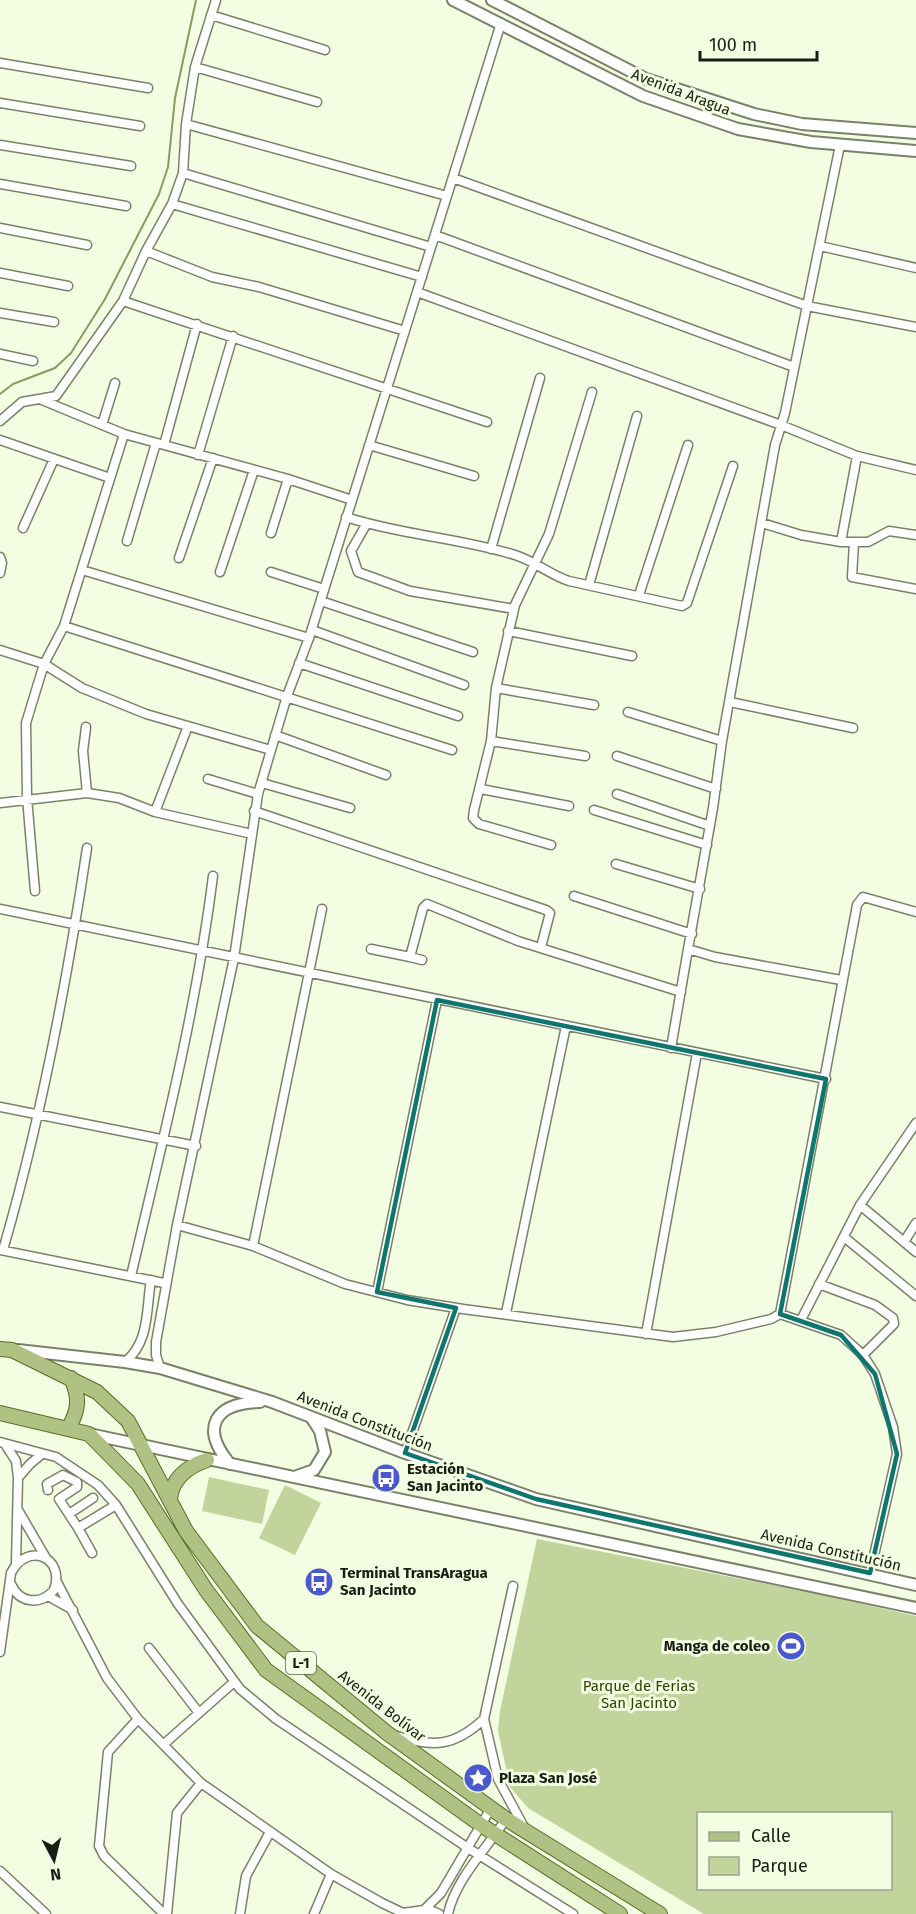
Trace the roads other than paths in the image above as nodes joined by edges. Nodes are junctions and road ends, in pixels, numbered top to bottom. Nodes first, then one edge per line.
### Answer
1 (216, 0) edge
2 (453, 0) edge
3 (492, 0) edge
4 (211, 15) junction
5 (501, 23) junction
6 (325, 50) dead end
7 (0, 63) edge
8 (195, 68) junction
9 (148, 88) dead end
10 (317, 102) dead end
11 (0, 103) edge
12 (186, 124) junction
13 (141, 126) dead end
14 (916, 133) edge
15 (0, 145) edge
16 (840, 145) junction
17 (916, 151) edge
18 (130, 166) dead end
19 (183, 173) junction
20 (453, 178) junction
21 (0, 184) edge
22 (447, 196) junction
23 (172, 204) junction
24 (126, 206) dead end
25 (0, 228) edge
26 (435, 235) junction
27 (87, 245) dead end
28 (820, 246) junction
29 (431, 247) junction
30 (146, 251) junction
31 (916, 268) edge
32 (0, 273) edge
33 (422, 277) junction
34 (68, 286) dead end
35 (417, 292) junction
36 (123, 301) junction
37 (807, 306) junction
38 (0, 313) edge
39 (54, 322) dead end
40 (197, 324) junction
41 (916, 327) edge
42 (405, 331) junction
43 (233, 336) junction
44 (0, 354) edge
45 (33, 361) dead end
46 (794, 367) junction
47 (540, 378) dead end
48 (115, 383) dead end
49 (387, 388) junction
50 (592, 392) dead end
51 (38, 398) junction
52 (637, 416) dead end
53 (0, 421) edge
54 (487, 422) dead end
55 (102, 425) junction
56 (781, 425) junction
57 (124, 434) junction
58 (1, 442) edge
59 (160, 444) junction
60 (369, 445) junction
61 (688, 445) dead end
62 (198, 455) junction
63 (857, 456) junction
64 (213, 458) junction
65 (54, 459) junction
66 (733, 466) dead end
67 (254, 470) junction
68 (916, 470) edge
69 (474, 476) dead end
70 (110, 478) junction
71 (288, 479) junction
72 (352, 500) junction
73 (346, 517) junction
74 (367, 523) junction
75 (762, 523) junction
76 (23, 528) dead end
77 (271, 534) dead end
78 (916, 535) edge
79 (127, 541) dead end
80 (842, 542) junction
81 (854, 542) junction
82 (491, 549) junction
83 (0, 557) edge
84 (179, 558) dead end
85 (535, 564) junction
86 (82, 570) junction
87 (220, 572) dead end
88 (271, 572) dead end
89 (0, 573) edge
90 (589, 585) junction
91 (324, 589) junction
92 (916, 589) edge
93 (639, 595) junction
94 (321, 601) junction
95 (514, 609) junction
96 (64, 626) junction
97 (508, 631) junction
98 (310, 634) junction
99 (0, 650) edge
100 (473, 652) dead end
101 (632, 656) dead end
102 (299, 663) junction
103 (44, 664) junction
104 (464, 685) dead end
105 (496, 688) junction
106 (287, 696) junction
107 (730, 702) junction
108 (594, 705) dead end
109 (628, 712) dead end
110 (458, 716) dead end
111 (188, 726) junction
112 (86, 727) dead end
113 (853, 728) dead end
114 (275, 735) junction
115 (491, 741) junction
116 (722, 741) junction
117 (271, 750) junction
118 (452, 750) dead end
119 (585, 756) dead end
120 (617, 756) dead end
121 (386, 775) dead end
122 (208, 779) dead end
123 (262, 783) junction
124 (481, 789) junction
125 (716, 789) junction
126 (87, 793) junction
127 (258, 794) junction
128 (617, 794) dead end
129 (27, 798) junction
130 (0, 803) edge
131 (569, 806) dead end
132 (350, 808) dead end
133 (594, 810) dead end
134 (254, 811) junction
135 (155, 812) junction
136 (710, 826) junction
137 (252, 834) junction
138 (551, 845) dead end
139 (707, 845) junction
140 (87, 848) dead end
141 (616, 864) dead end
142 (213, 876) dead end
143 (700, 889) junction
144 (35, 891) dead end
145 (574, 896) dead end
146 (0, 909) edge
147 (322, 909) dead end
148 (916, 912) edge
149 (75, 926) junction
150 (692, 934) junction
151 (541, 947) junction
152 (371, 949) dead end
153 (688, 949) junction
154 (204, 952) junction
155 (410, 957) junction
156 (234, 958) junction
157 (422, 960) dead end
158 (310, 974) junction
159 (841, 980) junction
160 (681, 992) junction
161 (437, 1000) junction
162 (566, 1026) junction
163 (671, 1048) junction
164 (698, 1053) junction
165 (826, 1079) junction
166 (0, 1107) edge
167 (37, 1114) junction
168 (916, 1124) edge
169 (164, 1140) junction
170 (196, 1146) junction
171 (860, 1205) junction
172 (916, 1223) edge
173 (177, 1225) junction
174 (844, 1237) junction
175 (904, 1242) junction
176 (254, 1246) junction
177 (2, 1250) edge
178 (916, 1251) edge
179 (131, 1276) junction
180 (151, 1280) junction
181 (819, 1284) junction
182 (164, 1288) junction
183 (149, 1292) junction
184 (377, 1292) junction
185 (916, 1296) edge
186 (456, 1308) junction
187 (506, 1313) junction
188 (780, 1314) junction
189 (801, 1320) junction
190 (646, 1334) junction
191 (6, 1349) edge
192 (863, 1355) junction
193 (125, 1362) junction
194 (160, 1368) junction
195 (71, 1378) junction
196 (272, 1402) junction
197 (0, 1413) edge
198 (311, 1417) junction
199 (68, 1429) junction
200 (89, 1434) junction
201 (2, 1443) edge
202 (140, 1444) junction
203 (405, 1453) junction
204 (42, 1454) junction
205 (207, 1460) junction
206 (230, 1464) junction
207 (291, 1477) junction
208 (18, 1478) junction
209 (48, 1490) dead end
210 (93, 1498) dead end
211 (170, 1498) junction
212 (116, 1505) junction
213 (17, 1510) junction
214 (69, 1514) junction
215 (78, 1528) junction
216 (92, 1553) dead end
217 (46, 1558) junction
218 (16, 1563) junction
219 (870, 1574) junction
220 (57, 1582) junction
221 (11, 1584) junction
222 (513, 1586) dead end
223 (916, 1586) edge
224 (19, 1596) junction
225 (48, 1596) junction
226 (916, 1608) edge
227 (73, 1611) junction
228 (4, 1614) junction
229 (149, 1648) dead end
230 (0, 1652) edge
231 (234, 1682) junction
232 (198, 1713) junction
233 (138, 1719) junction
234 (484, 1719) junction
235 (387, 1732) junction
236 (164, 1744) junction
237 (201, 1783) junction
238 (491, 1808) junction
239 (506, 1819) junction
240 (481, 1825) junction
241 (270, 1832) junction
242 (526, 1832) junction
243 (496, 1835) junction
244 (468, 1848) junction
245 (481, 1856) junction
246 (0, 1871) edge
247 (331, 1874) junction
248 (382, 1903) junction
249 (420, 1912) edge
250 (46, 1914) edge
251 (166, 1914) edge
252 (240, 1914) edge
253 (314, 1914) edge
254 (387, 1914) edge
255 (438, 1914) edge
256 (448, 1914) edge
257 (573, 1914) edge
258 (620, 1914) edge
259 (660, 1914) edge

1 - 4 street
2 - 5 street, Avenida Aragua
3 - 14 street, Avenida Aragua
4 - 6 street
4 - 8 street
5 - 16 street, Avenida Aragua
5 - 20 street
7 - 9 street
8 - 10 street
8 - 12 street
11 - 13 street
12 - 19 street
12 - 22 street
15 - 18 street
16 - 17 street, Avenida Aragua
16 - 28 street
19 - 23 street
19 - 29 street
20 - 22 street
20 - 37 street
21 - 24 street
22 - 26 street
23 - 30 street
23 - 33 street
25 - 27 street
26 - 29 street
26 - 46 street
28 - 31 street
28 - 37 street
29 - 33 street
30 - 36 street
30 - 42 street
32 - 34 street
33 - 35 street
35 - 42 street
35 - 56 street
36 - 40 street
36 - 51 street
37 - 41 street
37 - 46 street
38 - 39 street
40 - 43 street
40 - 59 street
42 - 49 street
43 - 49 street
43 - 62 street
44 - 45 street
46 - 56 street
47 - 82 street
48 - 55 street
49 - 54 street
49 - 60 street
50 - 85 street
51 - 53 street
51 - 55 street
52 - 90 street
55 - 57 street
56 - 63 street
56 - 75 street
57 - 59 street
57 - 70 street
58 - 65 street
59 - 62 street
59 - 79 street
60 - 69 street
60 - 72 street
61 - 93 street
62 - 64 street
63 - 68 street
63 - 80 street
64 - 67 street
64 - 84 street
65 - 70 street
65 - 76 street
66 - 93 street
67 - 71 street
67 - 87 street
70 - 86 street
71 - 72 street
71 - 77 street
72 - 73 street
73 - 74 street
73 - 91 street
74 - 82 street
74 - 95 street
75 - 80 street
75 - 107 street
78 - 81 street
80 - 81 street
81 - 92 street
82 - 85 street
83 - 89 street
85 - 90 street
85 - 95 street
86 - 96 street
86 - 98 street
88 - 91 street
90 - 93 street
91 - 94 street
94 - 98 street
94 - 100 street
95 - 97 street
96 - 103 street
96 - 106 street
97 - 101 street
97 - 105 street
98 - 102 street
98 - 104 street
99 - 103 street
102 - 106 street
102 - 110 street
103 - 111 street
103 - 129 street
105 - 108 street
105 - 115 street
106 - 114 street
106 - 118 street
107 - 113 street
107 - 116 street
109 - 116 street
111 - 117 street
111 - 135 street
112 - 126 street
114 - 117 street
114 - 121 street
115 - 119 street
115 - 124 street
116 - 125 street
117 - 123 street
120 - 125 street
122 - 127 street
123 - 127 street
123 - 132 street
124 - 131 street
124 - 138 street
125 - 136 street
126 - 129 street
126 - 135 street
127 - 134 street
128 - 136 street
129 - 130 street
129 - 144 street
133 - 139 street
134 - 137 street
134 - 151 street
135 - 137 street
136 - 139 street
137 - 156 street
139 - 143 street
140 - 149 street
141 - 143 street
142 - 154 street
143 - 150 street
145 - 150 street
146 - 149 street
147 - 158 street
148 - 159 street
149 - 154 street
149 - 167 street
150 - 153 street
151 - 155 street
151 - 160 street
152 - 155 street
153 - 159 street
153 - 160 street
154 - 156 street
154 - 169 street
155 - 157 street
156 - 158 street
156 - 170 street
158 - 161 street
158 - 176 street
159 - 165 street
160 - 163 street
161 - 162 street
161 - 184 street
162 - 163 street
162 - 187 street
163 - 164 street
164 - 165 street
164 - 190 street
165 - 188 street
166 - 167 street
167 - 169 street
167 - 177 street
168 - 171 street
169 - 170 street
169 - 179 street
170 - 173 street
171 - 174 street
171 - 175 street
172 - 175 street
173 - 176 street
173 - 182 street
174 - 181 street
174 - 185 street
175 - 178 street
176 - 184 street
177 - 179 street
179 - 180 street
180 - 182 street
180 - 183 street
181 - 189 street
181 - 192 street
182 - 183 street
182 - 194 street
183 - 193 street
184 - 186 street
186 - 187 street
186 - 203 street
187 - 190 street
188 - 189 street
188 - 190 street
189 - 192 street
191 - 193 street, Avenida Constitución
191 - 195 main road, Avenida Bolívar / L-1
192 - 219 street
193 - 194 street, Avenida Constitución
194 - 196 street, Avenida Constitución
195 - 199 main road
195 - 202 main road, Avenida Bolívar / L-1
196 - 198 street, Avenida Constitución
196 - 206 street
197 - 199 main road
198 - 203 street, Avenida Constitución
198 - 207 street
199 - 200 main road
200 - 202 street
200 - 240 main road, L-1
201 - 204 street
201 - 208 street
202 - 205 street
202 - 211 main road, Avenida Bolívar / L-1
203 - 219 street, Avenida Constitución
204 - 208 street
204 - 212 street
205 - 206 street
205 - 211 main road
206 - 207 street
207 - 226 street
208 - 213 street
209 - 214 street
210 - 214 street
211 - 235 main road, Avenida Bolívar / L-1
212 - 215 street
212 - 231 street
213 - 217 street
213 - 218 street
214 - 215 street
215 - 216 street
217 - 218 street
217 - 220 street
218 - 221 street
219 - 223 street, Avenida Constitución
220 - 225 street
220 - 227 street
221 - 224 street
221 - 228 street
222 - 234 street
224 - 225 street
224 - 228 street
225 - 227 street
227 - 233 street
228 - 230 street
229 - 232 street
231 - 232 street
231 - 244 street
232 - 236 street
233 - 236 street
233 - 251 street
234 - 235 street
234 - 242 street
235 - 238 main road, Avenida Bolívar / L-1
236 - 237 street
237 - 241 street
237 - 251 street
238 - 239 main road, Avenida Bolívar / L-1
238 - 240 street
239 - 242 main road, Avenida Bolívar / L-1
239 - 243 street
240 - 243 main road, L-1
240 - 244 street
241 - 247 street
241 - 252 street
242 - 259 main road, Avenida Bolívar / L-1
243 - 245 street
243 - 258 main road, L-1
244 - 245 street
244 - 249 street
245 - 256 street
245 - 257 street
246 - 250 street
247 - 248 street
247 - 253 street
248 - 249 street
248 - 254 street
249 - 255 street

